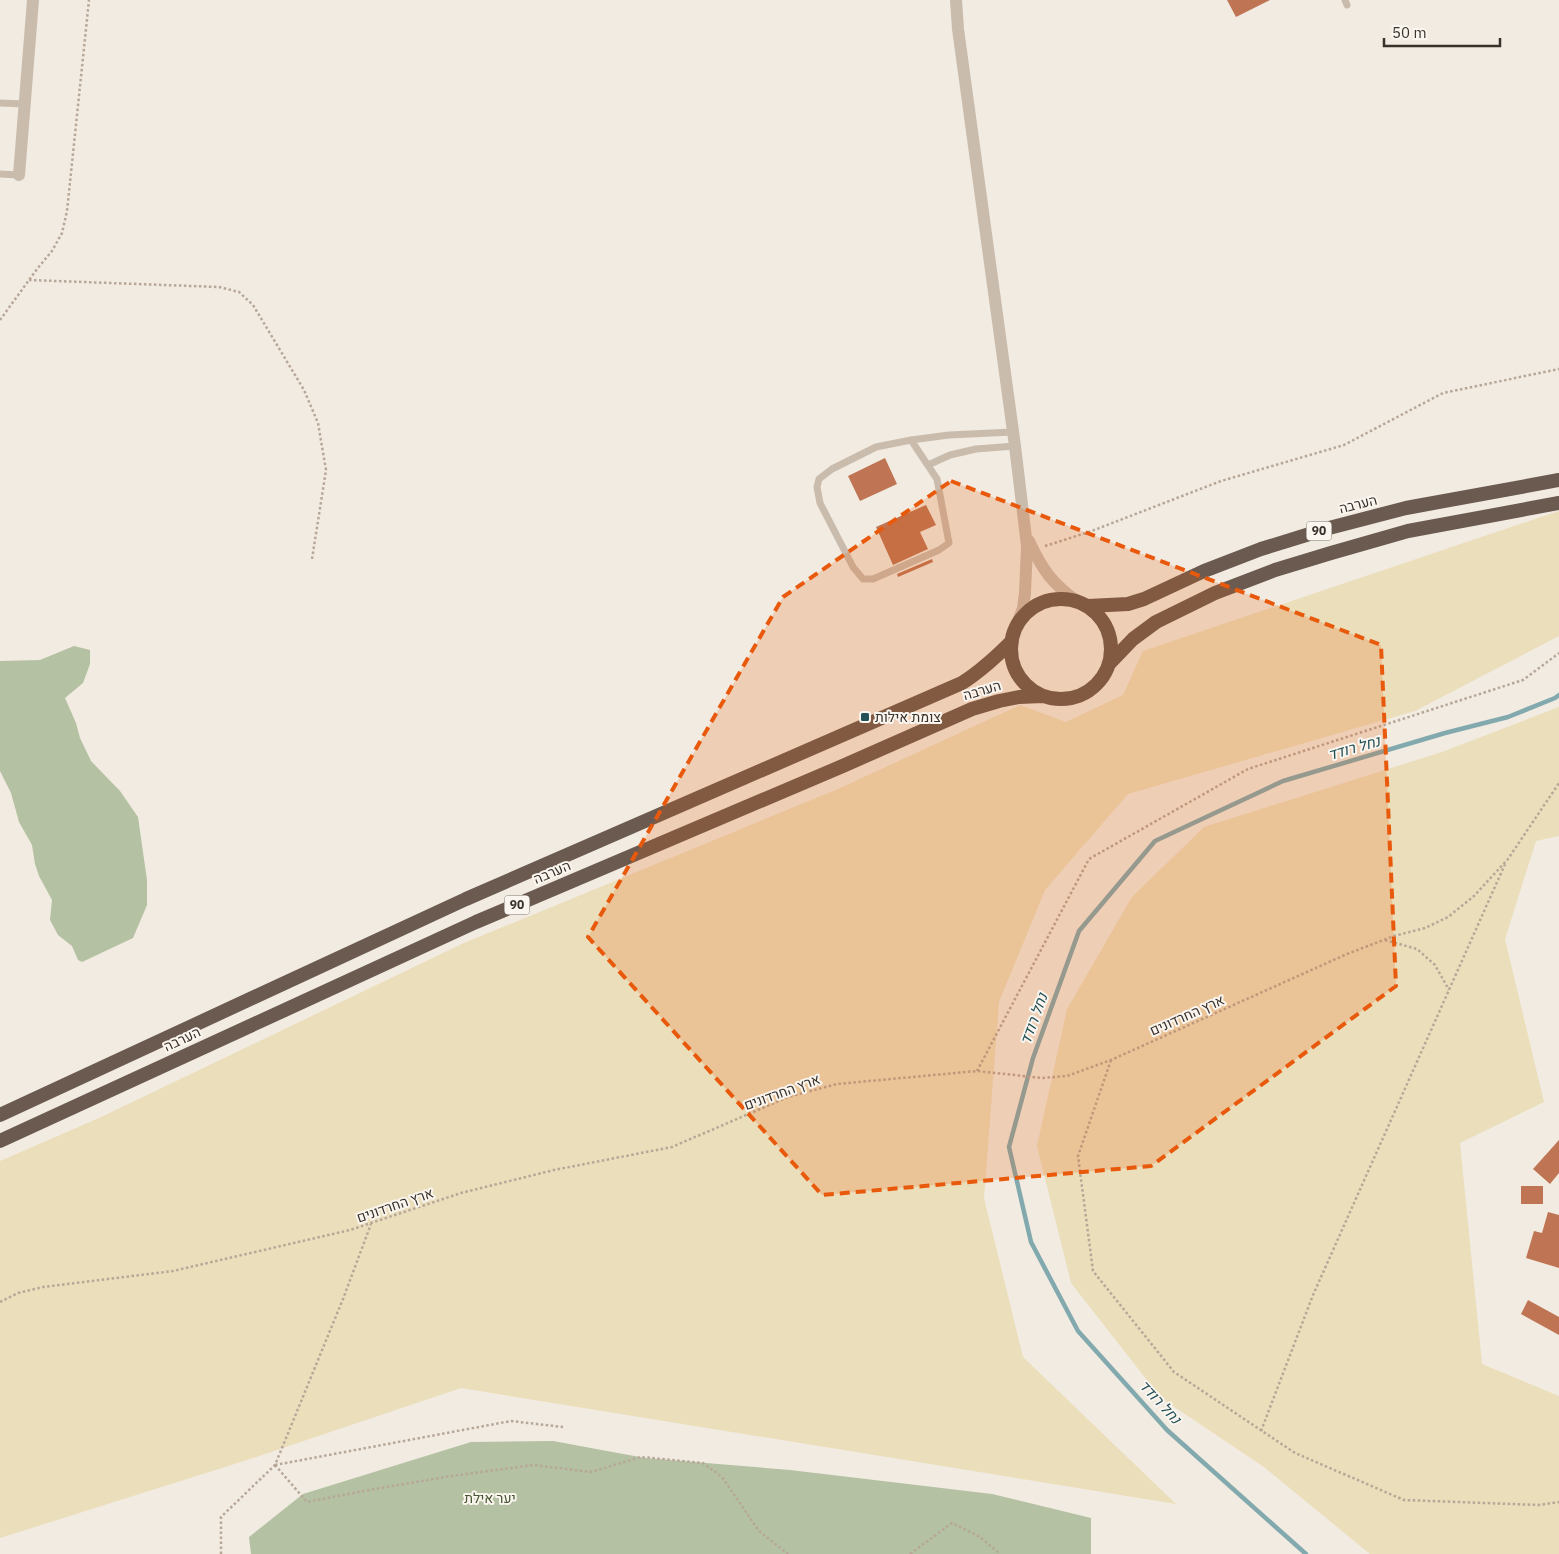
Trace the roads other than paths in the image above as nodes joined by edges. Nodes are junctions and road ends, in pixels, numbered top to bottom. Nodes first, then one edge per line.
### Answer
1 (33, 0) edge
2 (956, 0) edge
3 (0, 103) edge
4 (25, 104) junction
5 (0, 174) edge
6 (19, 175) joint
7 (1013, 432) junction
8 (911, 440) junction
9 (1015, 446) junction
10 (928, 465) junction
11 (1559, 480) edge
12 (1559, 503) edge
13 (1026, 535) junction
14 (1083, 604) junction
15 (1016, 627) junction
16 (1012, 640) junction
17 (1110, 663) junction
18 (1043, 696) junction
19 (0, 1115) edge
20 (0, 1141) edge

1 - 4 street
2 - 7 street
3 - 4 lane
4 - 6 street
5 - 6 lane
7 - 8 lane
7 - 9 street
8 - 10 lane
8 - 10 lane
9 - 10 lane
9 - 13 street
11 - 14 highway, הערבה / 90
12 - 17 highway, הערבה / 90
13 - 14 street
13 - 15 street
14 - 15 highway, הערבה / 90
14 - 17 highway
15 - 16 highway, הערבה / 90
16 - 18 highway, הערבה / 90
16 - 19 highway, הערבה / 90
17 - 18 highway, הערבה / 90
18 - 20 highway, הערבה / 90

